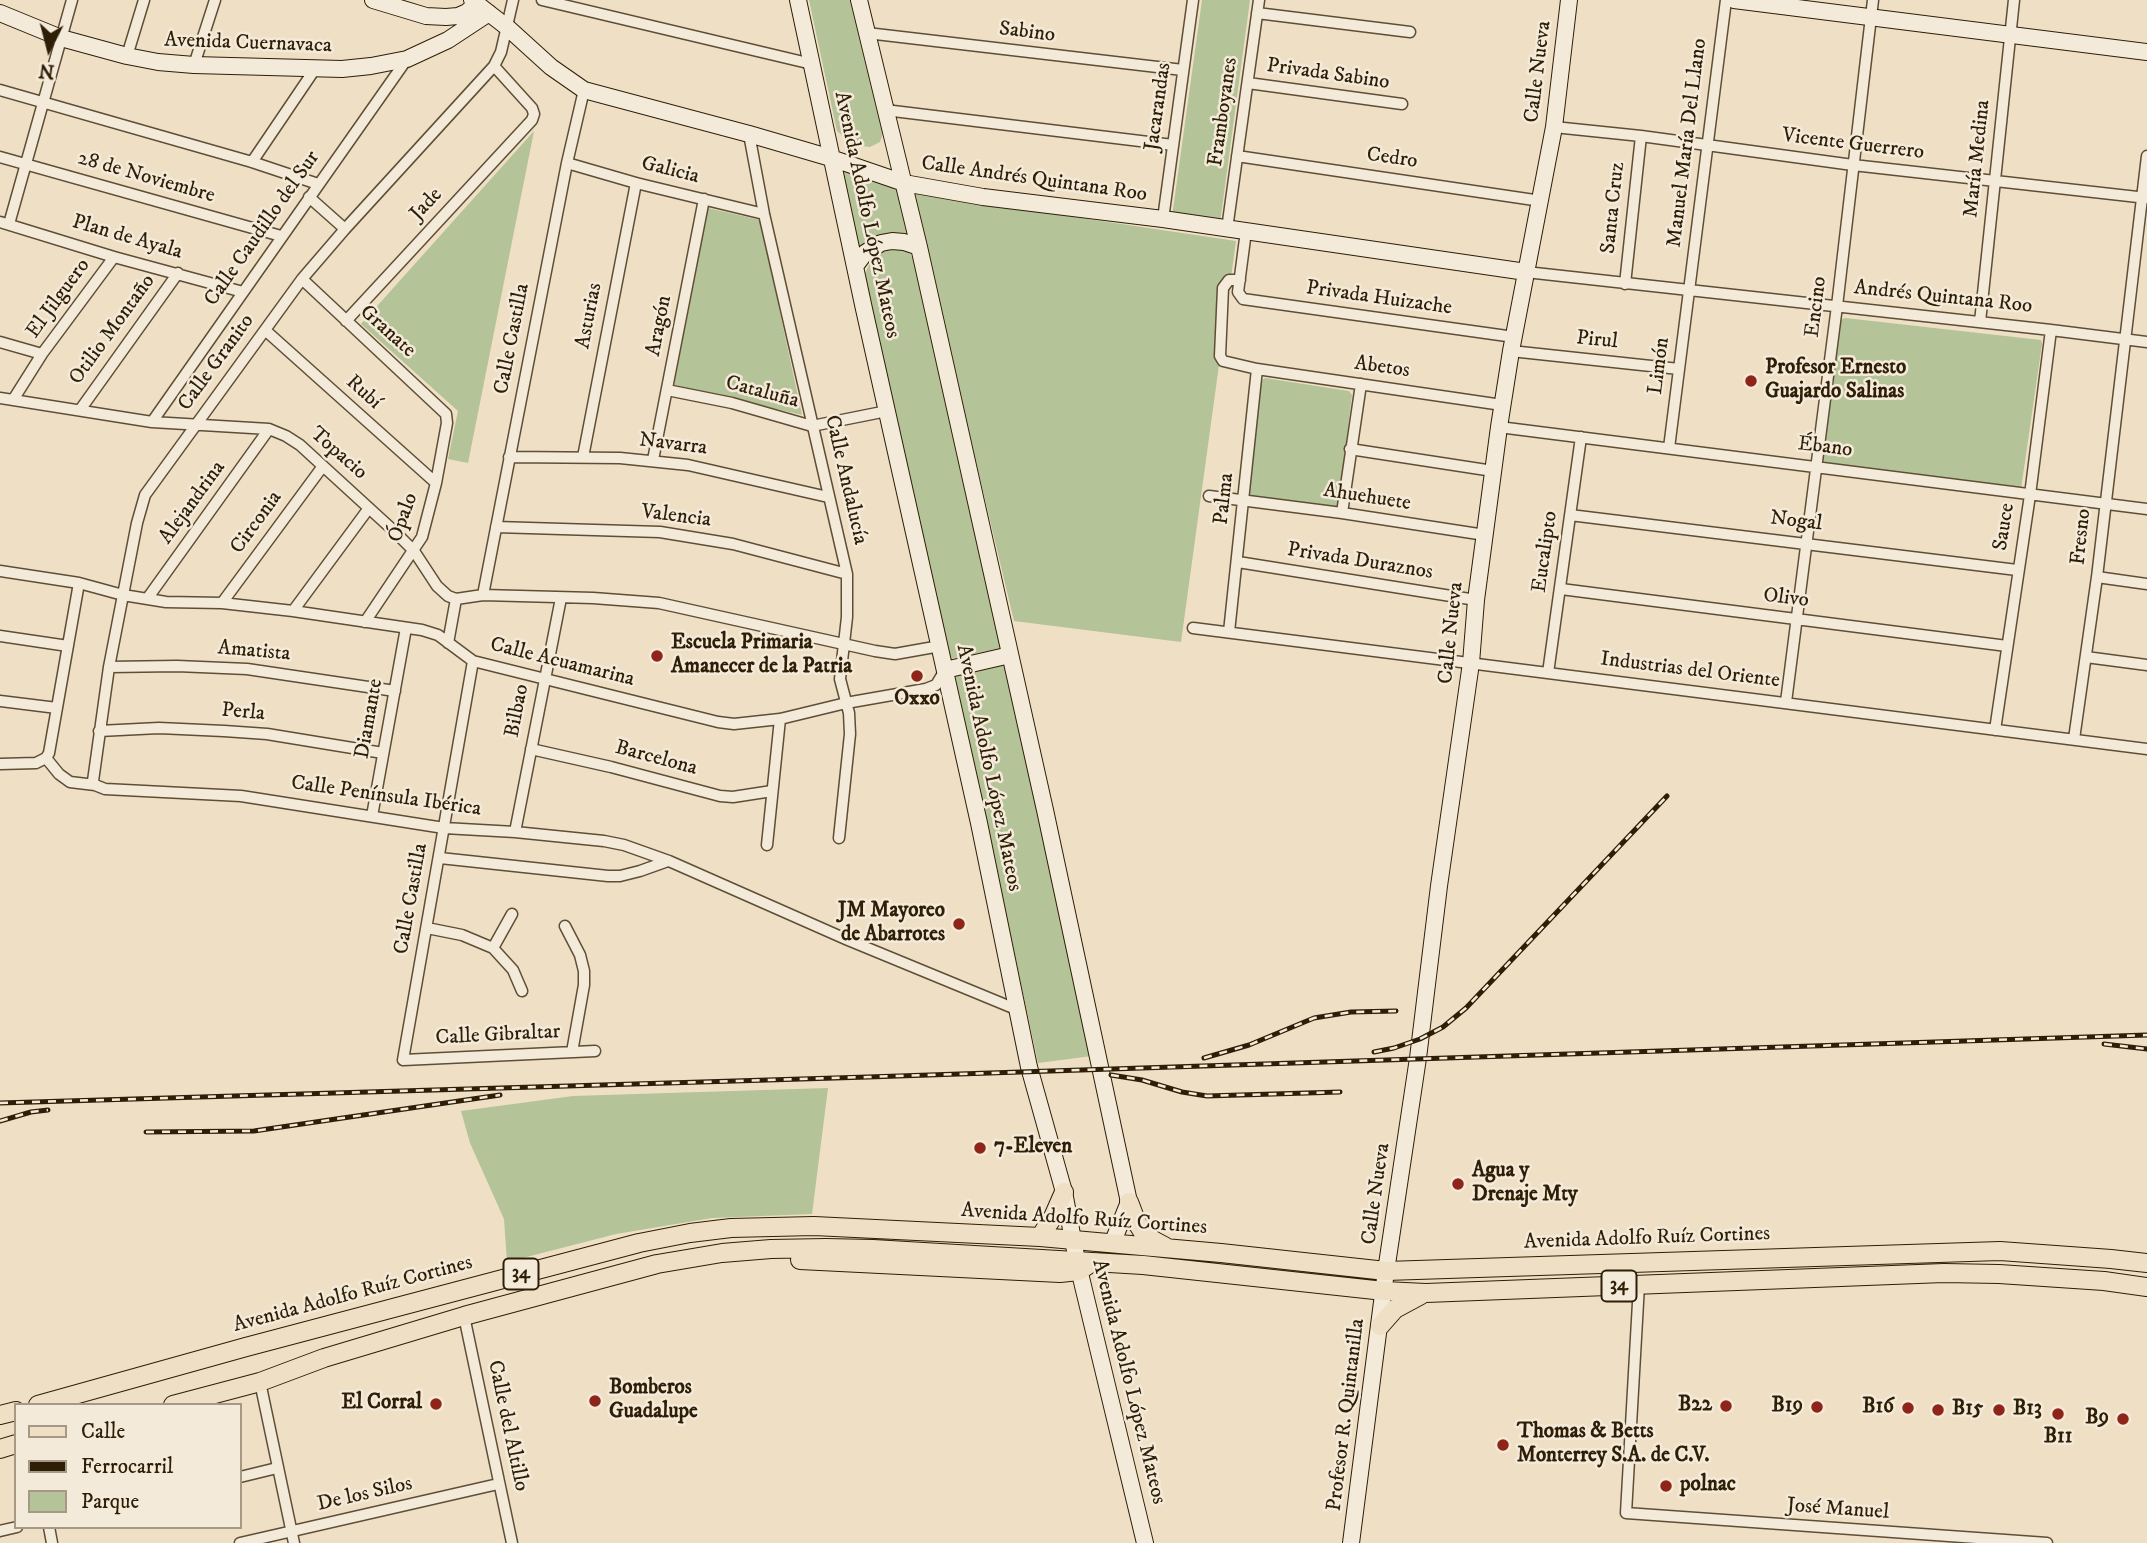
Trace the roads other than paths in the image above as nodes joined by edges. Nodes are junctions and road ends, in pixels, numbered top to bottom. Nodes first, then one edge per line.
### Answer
1 (72, 0) edge
2 (144, 0) edge
3 (215, 0) edge
4 (373, 0) edge
5 (513, 0) edge
6 (542, 0) edge
7 (798, 0) edge
8 (859, 0) edge
9 (1189, 0) edge
10 (1259, 0) edge
11 (1569, 0) edge
12 (1726, 0) edge
13 (1734, 0) edge
14 (1807, 0) edge
15 (2014, 0) edge
16 (1776, 3) edge
17 (479, 6) edge
18 (1872, 9) edge
19 (0, 13) edge
20 (1257, 13) junction
21 (426, 16) junction
22 (508, 28) junction
23 (2010, 31) junction
24 (1410, 32) dead end
25 (867, 33) junction
26 (61, 38) junction
27 (2147, 43) edge
28 (426, 52) junction
29 (2147, 52) edge
30 (127, 56) junction
31 (407, 59) junction
32 (812, 64) junction
33 (194, 65) junction
34 (494, 66) junction
35 (315, 69) junction
36 (1183, 70) junction
37 (1248, 83) junction
38 (0, 90) edge
39 (584, 90) junction
40 (43, 102) junction
41 (1402, 104) dead end
42 (885, 110) junction
43 (1554, 127) junction
44 (749, 134) junction
45 (1641, 136) junction
46 (1172, 145) junction
47 (1706, 145) junction
48 (1237, 156) junction
49 (2147, 156) edge
50 (0, 157) edge
51 (831, 158) junction
52 (252, 162) junction
53 (567, 163) junction
54 (25, 164) junction
55 (1853, 165) junction
56 (1995, 182) junction
57 (636, 183) junction
58 (904, 183) junction
59 (318, 184) junction
60 (309, 197) junction
61 (2145, 197) edge
62 (704, 199) junction
63 (1541, 201) junction
64 (764, 214) junction
65 (1163, 219) junction
66 (5, 223) edge
67 (345, 229) junction
68 (1227, 229) junction
69 (1246, 231) junction
70 (281, 236) junction
71 (919, 247) junction
72 (114, 257) junction
73 (856, 265) junction
74 (1526, 272) junction
75 (178, 273) junction
76 (302, 279) junction
77 (1240, 280) junction
78 (1625, 284) junction
79 (1689, 290) junction
80 (243, 292) junction
81 (1837, 306) junction
82 (346, 321) junction
83 (1980, 322) junction
84 (265, 330) junction
85 (2051, 330) junction
86 (2126, 339) junction
87 (0, 342) edge
88 (2147, 342) edge
89 (1513, 344) junction
90 (42, 354) junction
91 (1257, 369) junction
92 (1679, 369) junction
93 (1361, 384) junction
94 (667, 390) junction
95 (0, 398) edge
96 (13, 400) junction
97 (1502, 405) junction
98 (80, 410) junction
99 (887, 411) junction
100 (446, 414) joint
101 (152, 422) junction
102 (197, 424) junction
103 (812, 426) junction
104 (1499, 427) junction
105 (269, 429) junction
106 (1580, 437) junction
107 (1669, 447) junction
108 (1350, 449) junction
109 (509, 457) junction
110 (583, 457) junction
111 (653, 460) junction
112 (324, 466) junction
113 (1816, 466) junction
114 (1493, 471) junction
115 (436, 483) junction
116 (2029, 495) junction
117 (828, 496) junction
118 (1209, 496) dead end
119 (1244, 500) junction
120 (2105, 503) junction
121 (369, 508) junction
122 (2147, 509) edge
123 (1342, 513) junction
124 (1570, 514) junction
125 (496, 527) junction
126 (1485, 536) junction
127 (1807, 542) junction
128 (414, 551) junction
129 (1238, 562) junction
130 (2017, 570) junction
131 (0, 571) edge
132 (847, 573) junction
133 (2097, 577) junction
134 (79, 583) junction
135 (2147, 584) edge
136 (1561, 589) junction
137 (123, 595) junction
138 (483, 595) junction
139 (561, 598) junction
140 (147, 599) junction
141 (456, 599) junction
142 (1476, 600) junction
143 (222, 603) junction
144 (293, 611) junction
145 (1797, 620) junction
146 (365, 622) junction
147 (406, 628) junction
148 (1193, 628) dead end
149 (1229, 632) junction
150 (0, 636) edge
151 (448, 643) junction
152 (844, 645) junction
153 (68, 646) junction
154 (940, 646) junction
155 (2007, 646) junction
156 (1010, 655) junction
157 (2086, 657) junction
158 (473, 661) junction
159 (1471, 663) junction
160 (2147, 665) edge
161 (109, 667) junction
162 (945, 670) junction
163 (1548, 673) junction
164 (544, 677) junction
165 (395, 691) junction
166 (0, 701) edge
167 (1786, 702) junction
168 (846, 703) junction
169 (57, 708) junction
170 (780, 719) junction
171 (1995, 730) junction
172 (99, 731) junction
173 (2074, 739) junction
174 (531, 749) junction
175 (2147, 749) edge
176 (383, 753) junction
177 (48, 756) junction
178 (0, 764) edge
179 (95, 785) junction
180 (772, 791) junction
181 (372, 816) junction
182 (444, 828) junction
183 (515, 832) junction
184 (839, 838) dead end
185 (767, 845) dead end
186 (440, 858) junction
187 (669, 861) junction
188 (512, 914) dead end
189 (565, 926) dead end
190 (428, 928) junction
191 (493, 948) junction
192 (522, 990) dead end
193 (1018, 1010) junction
194 (595, 1051) dead end
195 (572, 1052) junction
196 (403, 1060) joint
197 (1064, 1192) junction
198 (1129, 1202) junction
199 (1040, 1237) junction
200 (1072, 1240) junction
201 (1112, 1244) junction
202 (1169, 1248) junction
203 (2147, 1263) edge
204 (1083, 1269) junction
205 (1386, 1271) junction
206 (1639, 1285) junction
207 (2147, 1287) edge
208 (1384, 1291) junction
209 (1426, 1293) junction
210 (467, 1315) junction
211 (1380, 1326) junction
212 (260, 1381) junction
213 (45, 1403) edge
214 (180, 1403) edge
215 (277, 1468) junction
216 (242, 1477) edge
217 (498, 1484) junction
218 (292, 1537) edge
219 (240, 1543) edge
220 (512, 1543) edge
221 (1146, 1543) edge
222 (1351, 1543) edge
223 (2047, 1543) edge

1 - 26 street
2 - 30 street
3 - 33 street
4 - 21 street
5 - 22 street, Calle Granito
6 - 32 street
7 - 32 street, Avenida Adolfo López Mateos
8 - 25 street, Avenida Adolfo López Mateos
9 - 36 street, Jacarandas
10 - 20 street, Framboyanes
11 - 43 street, Calle Nueva
12 - 47 street, Manuel María Del Llano
13 - 16 street
14 - 18 street
15 - 23 street, María Medina
16 - 18 street
17 - 21 street
17 - 22 street, Calle Andrés Quintana Roo
17 - 28 street, Avenida Cuernavaca
18 - 23 street
18 - 55 street, Encino
19 - 26 street, Avenida Cuernavaca
20 - 24 street
20 - 37 street, Framboyanes
21 - 28 street
22 - 34 street, Calle Granito
22 - 39 street, Calle Andrés Quintana Roo
23 - 27 street
23 - 29 street
23 - 56 street, María Medina
25 - 36 street, Sabino
25 - 42 street, Avenida Adolfo López Mateos
26 - 30 street, Avenida Cuernavaca
26 - 40 street
28 - 31 street, Avenida Cuernavaca
30 - 33 street, Avenida Cuernavaca
31 - 35 street, Avenida Cuernavaca
31 - 59 street, Calle Caudillo del Sur
32 - 51 street, Avenida Adolfo López Mateos
33 - 35 street, Avenida Cuernavaca
34 - 67 street, Calle Granito
34 - 82 street, Jade
35 - 52 street
36 - 46 street, Jacarandas
37 - 41 street, Privada Sabino
37 - 48 street, Framboyanes
38 - 40 street
39 - 44 street, Calle Andrés Quintana Roo
39 - 53 street, Calle Castilla
40 - 52 street
40 - 54 street
42 - 46 street
42 - 58 street, Avenida Adolfo López Mateos
43 - 45 street, Vicente Guerrero
43 - 63 street, Calle Nueva
44 - 51 street, Calle Andrés Quintana Roo
44 - 64 street, Calle Andalucía
45 - 47 street, Vicente Guerrero
45 - 78 street, Santa Cruz
46 - 65 street, Jacarandas
47 - 55 street, Vicente Guerrero
47 - 79 street, Manuel María Del Llano
48 - 63 street, Cedro
48 - 68 street, Framboyanes
49 - 61 street, Fresno
50 - 54 street, 28 de Noviembre
51 - 58 street, Calle Andrés Quintana Roo
51 - 73 street, Avenida Adolfo López Mateos
52 - 59 street
53 - 57 street, Galicia
53 - 109 street, Calle Castilla
54 - 66 street
54 - 70 street, 28 de Noviembre
55 - 56 street, Vicente Guerrero
55 - 81 street, Encino
56 - 61 street, Vicente Guerrero
56 - 83 street, María Medina
57 - 62 street, Galicia
57 - 110 street, Asturias
58 - 65 street, Calle Andrés Quintana Roo
58 - 71 street, Avenida Adolfo López Mateos
59 - 60 street, Calle Caudillo del Sur
60 - 67 street
60 - 70 street, Calle Caudillo del Sur
61 - 86 street, Fresno
62 - 64 street, Galicia
62 - 94 street, Aragón
63 - 74 street, Calle Nueva
64 - 103 street, Calle Andalucía
65 - 68 street, Calle Andrés Quintana Roo
66 - 72 street, Plan de Ayala
67 - 76 street, Calle Granito
68 - 69 street, Calle Andrés Quintana Roo
69 - 74 street, Calle Andrés Quintana Roo
69 - 77 street
70 - 80 street, Calle Caudillo del Sur
71 - 73 street
71 - 156 street, Avenida Adolfo López Mateos
72 - 75 street, Plan de Ayala
72 - 90 street, El Jilguero
73 - 99 street, Avenida Adolfo López Mateos
74 - 78 street, Andrés Quintana Roo
74 - 89 street, Calle Nueva
75 - 80 street, Plan de Ayala
75 - 98 street, Otilio Montaño
76 - 82 street, Granate
76 - 84 street, Calle Granito
77 - 89 street, Privada Huizache
77 - 91 street, Abetos
78 - 79 street, Andrés Quintana Roo
79 - 81 street, Andrés Quintana Roo
79 - 92 street, Limón
80 - 101 street, Calle Caudillo del Sur
81 - 83 street, Andrés Quintana Roo
81 - 113 street, Encino
82 - 100 street, Granate
83 - 85 street, Andrés Quintana Roo
84 - 102 street, Calle Granito
84 - 115 street, Rubí
85 - 86 street, Andrés Quintana Roo
85 - 116 street, Sauce
86 - 88 street, Andrés Quintana Roo
86 - 120 street, Fresno
87 - 90 street
89 - 92 street, Pirul
89 - 97 street, Calle Nueva
90 - 96 street, El Jilguero
91 - 93 street, Abetos
91 - 119 street, Palma
92 - 107 street, Limón
93 - 97 street, Abetos
93 - 108 street
94 - 103 street, Cataluña
94 - 111 street, Aragón
95 - 96 street, Topacio
96 - 98 street, Topacio
97 - 104 street, Calle Nueva
98 - 101 street, Topacio
99 - 103 street, Cataluña
99 - 154 street, Avenida Adolfo López Mateos
100 - 115 street, Ópalo
101 - 102 street, Topacio
102 - 105 street, Topacio
102 - 137 street, Calle Granito
103 - 117 street, Calle Andalucía
104 - 106 street, Ébano
104 - 114 street, Calle Nueva
105 - 112 street, Topacio
105 - 140 street, Alejandrina
106 - 107 street, Ébano
106 - 124 street, Eucalipto
107 - 113 street, Ébano
108 - 114 street
108 - 123 street
109 - 110 street, Navarra
109 - 125 street, Calle Castilla
110 - 111 street, Navarra
111 - 117 street, Navarra
112 - 121 street, Topacio
112 - 143 street, Circonia
113 - 116 street, Ébano
113 - 127 street, Encino
114 - 126 street, Calle Nueva
115 - 128 street, Ópalo
116 - 120 street, Ébano
116 - 130 street, Sauce
117 - 132 street, Calle Andalucía
118 - 119 street, Ahuehuete
119 - 123 street, Ahuehuete
119 - 129 street, Palma
120 - 122 street, Ébano
120 - 133 street, Fresno
121 - 128 street, Topacio
121 - 144 street
123 - 126 street, Ahuehuete
124 - 127 street, Nogal
124 - 136 street, Eucalipto
125 - 132 street, Valencia
125 - 138 street, Calle Castilla
126 - 142 street, Calle Nueva
127 - 130 street, Nogal
127 - 145 street, Encino
128 - 141 street, Topacio
128 - 146 street, Ópalo
129 - 142 street, Privada Duraznos
129 - 149 street, Palma
130 - 155 street, Sauce
131 - 134 street, Calle Acuamarina
132 - 152 street, Calle Andalucía
133 - 135 street
133 - 157 street, Fresno
134 - 137 street, Calle Acuamarina
134 - 153 street
136 - 145 street, Olivo
136 - 163 street, Eucalipto
137 - 140 street, Calle Acuamarina
137 - 161 street, Calle Granito
138 - 139 street
138 - 141 street
139 - 152 street
139 - 164 street, Bilbao
140 - 143 street, Calle Acuamarina
141 - 151 street
142 - 159 street, Calle Nueva
143 - 144 street, Calle Acuamarina
144 - 146 street, Calle Acuamarina
145 - 155 street, Olivo
145 - 167 street, Encino
146 - 147 street, Calle Acuamarina
147 - 151 street, Calle Acuamarina
147 - 165 street, Diamante
148 - 149 street, Industrias del Oriente
149 - 159 street, Industrias del Oriente
150 - 153 street
151 - 158 street, Calle Acuamarina
152 - 154 street
152 - 168 street, Calle Andalucía
153 - 169 street
154 - 162 street, Avenida Adolfo López Mateos
155 - 171 street, Sauce
156 - 162 street
156 - 198 street, Avenida Adolfo López Mateos
157 - 160 street
157 - 173 street, Fresno
158 - 164 street, Calle Acuamarina
158 - 182 street, Calle Castilla
159 - 163 street, Industrias del Oriente
159 - 205 street, Calle Nueva
161 - 165 street, Amatista
161 - 172 street, Calle Granito
162 - 168 street, Calle Acuamarina
162 - 193 street, Avenida Adolfo López Mateos
163 - 167 street, Industrias del Oriente
164 - 170 street, Calle Acuamarina
164 - 174 street, Bilbao
165 - 176 street, Diamante
166 - 169 street
167 - 171 street, Industrias del Oriente
168 - 170 street, Calle Acuamarina
168 - 184 street, Calle Andalucía
169 - 177 street
170 - 180 street
171 - 173 street, Industrias del Oriente
172 - 176 street, Perla
172 - 179 street, Calle Granito
173 - 175 street, Industrias del Oriente
174 - 180 street, Barcelona
174 - 183 street, Bilbao
176 - 181 street, Diamante
177 - 178 street
177 - 179 street, Calle Península Ibérica
179 - 181 street, Calle Península Ibérica
180 - 185 street
181 - 182 street, Calle Península Ibérica
182 - 183 street, Calle Península Ibérica
182 - 186 street, Calle Castilla
183 - 187 street, Calle Península Ibérica
186 - 187 street
186 - 190 street, Calle Castilla
187 - 193 street, Calle Península Ibérica
188 - 191 street
189 - 195 street
190 - 191 street
190 - 196 street, Calle Castilla
191 - 192 street
193 - 197 street, Avenida Adolfo López Mateos
194 - 195 street, Calle Gibraltar
195 - 196 street, Calle Gibraltar
197 - 199 main road
197 - 200 street, Avenida Adolfo López Mateos
198 - 201 street, Avenida Adolfo López Mateos
198 - 202 main road
199 - 200 main road, Avenida Adolfo Ruíz Cortines / 34
199 - 213 main road, Avenida Adolfo Ruíz Cortines / 34
200 - 201 main road, Avenida Adolfo Ruíz Cortines / 34
200 - 204 street, Avenida Adolfo López Mateos
201 - 202 main road, Avenida Adolfo Ruíz Cortines / 34
201 - 204 main road
202 - 205 main road, Avenida Adolfo Ruíz Cortines / 34
203 - 205 main road, Avenida Adolfo Ruíz Cortines / 34
204 - 208 main road, Avenida Adolfo Ruíz Cortines / 34
204 - 210 main road, Avenida Adolfo Ruíz Cortines / 34
204 - 210 main road, Avenida Adolfo Ruíz Cortines / 34
204 - 221 street, Avenida Adolfo López Mateos
205 - 208 street, Calle Nueva
206 - 207 main road, Avenida Adolfo Ruíz Cortines / 34
206 - 209 main road, Avenida Adolfo Ruíz Cortines / 34
206 - 223 street, José Manuel
208 - 209 main road, Avenida Adolfo Ruíz Cortines / 34
208 - 211 street, Profesor R. Quintanilla
209 - 211 main road
210 - 212 main road, Avenida Adolfo Ruíz Cortines / 34
210 - 217 street, Calle del Altillo
211 - 222 street, Profesor R. Quintanilla
212 - 214 main road, Avenida Adolfo Ruíz Cortines / 34
212 - 215 street
215 - 216 street
215 - 218 street
217 - 218 street, De los Silos
217 - 220 street, Calle del Altillo
218 - 219 street, De los Silos

